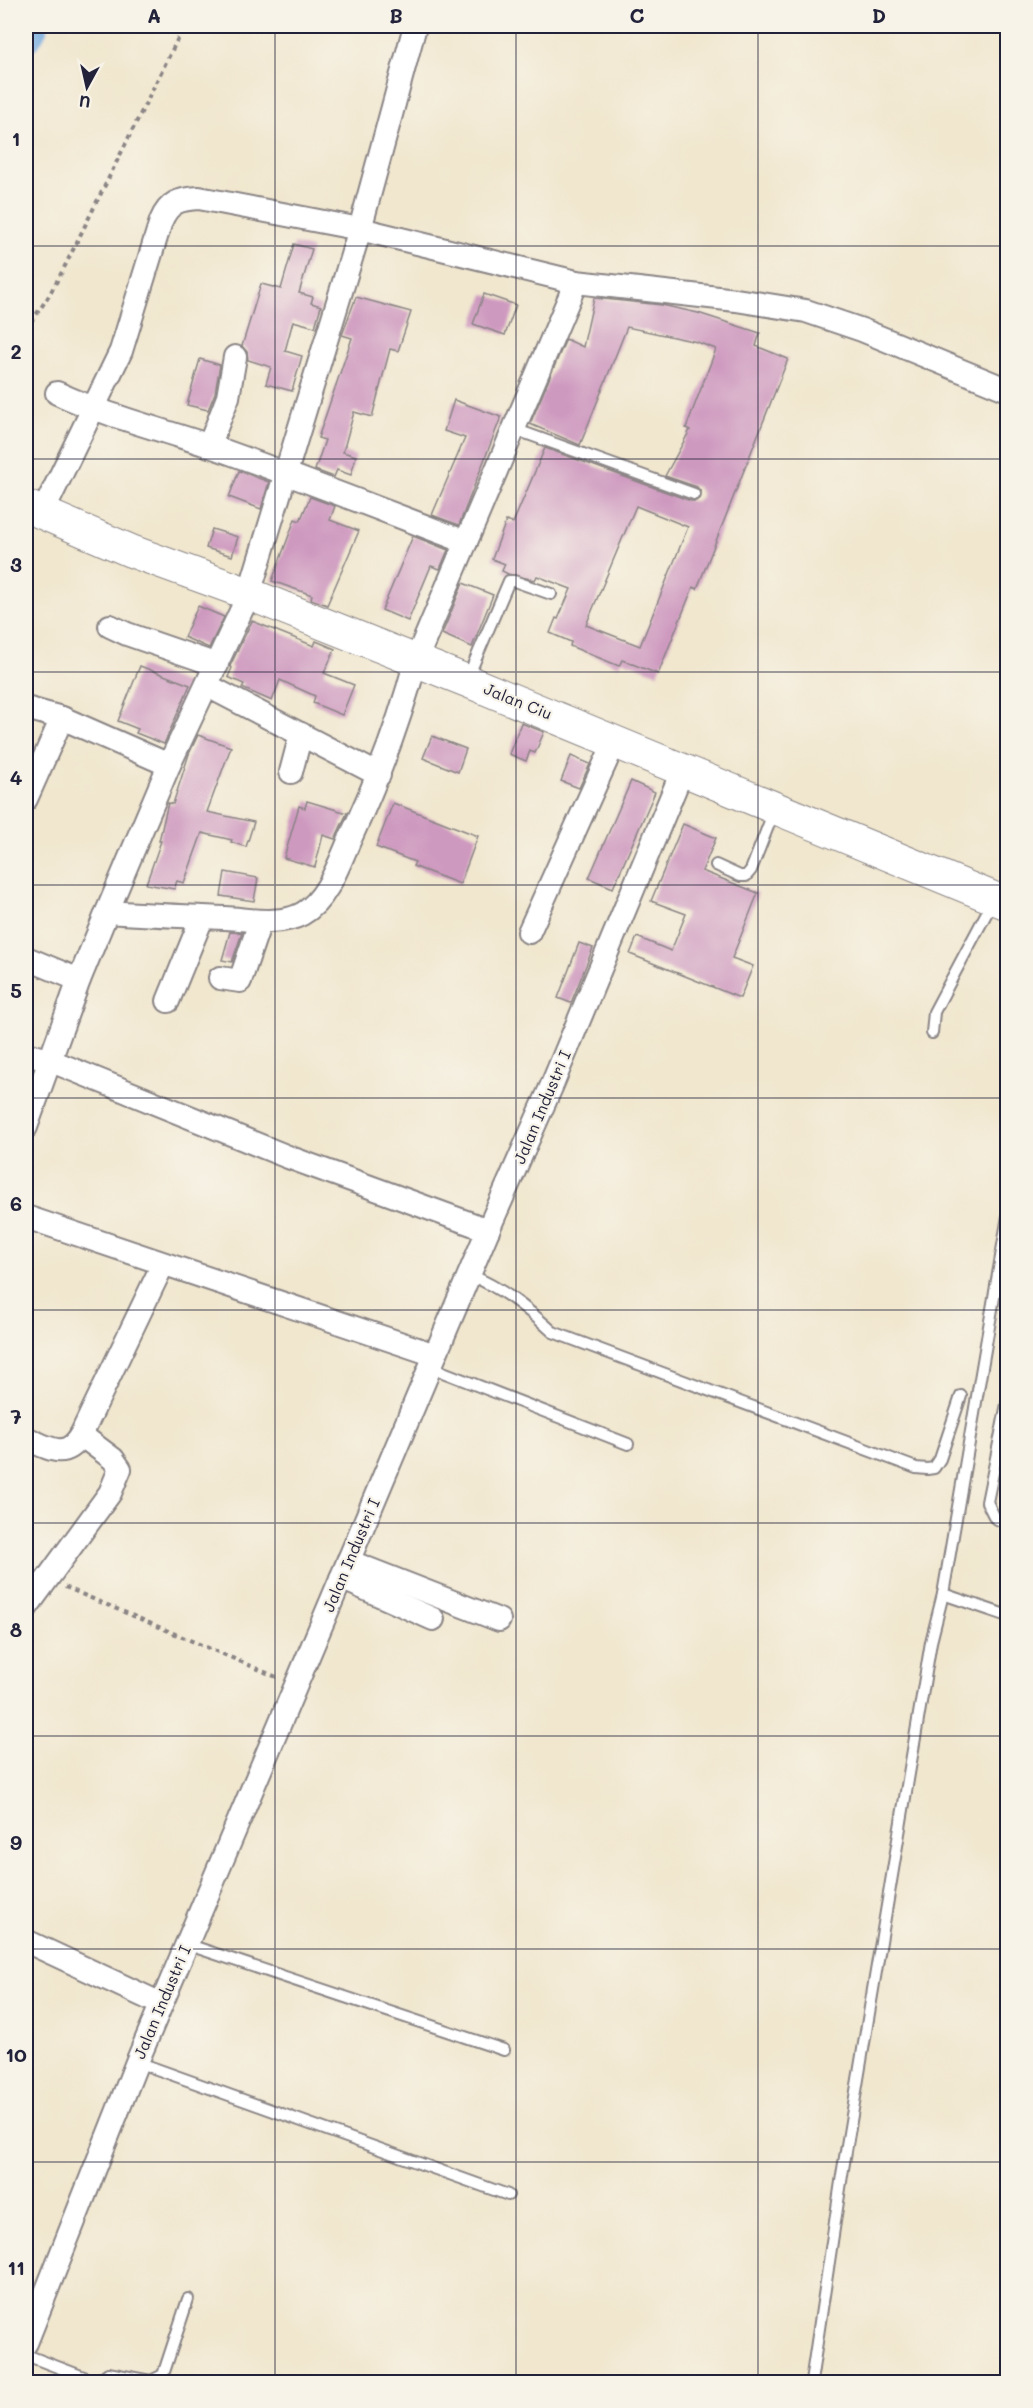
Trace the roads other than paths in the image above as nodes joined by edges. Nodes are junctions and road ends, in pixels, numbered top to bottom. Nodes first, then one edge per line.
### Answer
1 (413, 31) edge
2 (360, 229) junction
3 (576, 282) junction
4 (236, 357) dead end
5 (1008, 390) edge
6 (57, 393) dead end
7 (94, 410) junction
8 (514, 429) junction
9 (209, 446) junction
10 (287, 473) junction
11 (694, 494) dead end
12 (34, 510) edge
13 (466, 542) junction
14 (249, 594) junction
15 (551, 594) dead end
16 (110, 626) dead end
17 (416, 660) junction
18 (212, 676) junction
19 (467, 681) junction
20 (26, 708) edge
21 (62, 718) junction
22 (301, 734) junction
23 (615, 741) junction
24 (169, 765) junction
25 (683, 769) junction
26 (291, 772) dead end
27 (379, 775) junction
28 (26, 799) edge
29 (776, 808) junction
30 (716, 865) dead end
31 (1001, 901) edge
32 (107, 912) junction
33 (202, 918) junction
34 (260, 922) junction
35 (529, 932) dead end
36 (26, 958) edge
37 (220, 978) dead end
38 (79, 980) junction
39 (168, 1001) dead end
40 (932, 1033) dead end
41 (26, 1054) edge
42 (49, 1060) junction
43 (26, 1127) edge
44 (1008, 1215) edge
45 (26, 1217) edge
46 (488, 1230) junction
47 (163, 1264) junction
48 (470, 1275) junction
49 (433, 1361) junction
50 (962, 1396) dead end
51 (1008, 1399) edge
52 (81, 1435) junction
53 (26, 1438) edge
54 (628, 1444) dead end
55 (1008, 1524) edge
56 (345, 1570) junction
57 (943, 1594) junction
58 (26, 1608) edge
59 (1008, 1616) edge
60 (433, 1619) dead end
61 (499, 1620) dead end
62 (26, 1941) edge
63 (186, 1944) junction
64 (161, 2004) junction
65 (504, 2050) dead end
66 (137, 2062) junction
67 (508, 2194) dead end
68 (188, 2299) dead end
69 (26, 2343) edge
70 (26, 2355) edge
71 (97, 2382) edge
72 (811, 2382) edge

1 - 2 street
2 - 3 street
2 - 7 street
2 - 10 street
3 - 5 street
3 - 8 street
4 - 9 street
6 - 7 street
7 - 9 street
7 - 12 street
8 - 11 lane
8 - 13 street
9 - 10 street
10 - 13 street
10 - 14 street
12 - 14 street, Jalan Ciu
13 - 17 street
14 - 17 street, Jalan Ciu
14 - 18 street
15 - 19 lane
16 - 18 street
17 - 19 street, Jalan Ciu
17 - 27 street
18 - 22 street
18 - 24 street
19 - 23 street, Jalan Ciu
20 - 21 street
21 - 24 street
21 - 28 street
22 - 26 street
22 - 27 street
23 - 25 street, Jalan Ciu
23 - 35 street
24 - 32 street
25 - 29 street, Jalan Ciu
25 - 46 street, Jalan Industri I
27 - 34 street
29 - 30 lane
29 - 31 street, Jalan Ciu
31 - 40 lane
32 - 33 street
32 - 38 street
33 - 34 street
33 - 39 street
34 - 37 street
36 - 38 street
38 - 42 street
41 - 42 street
42 - 43 street
42 - 46 street
44 - 57 lane
45 - 47 street
46 - 48 street, Jalan Industri I
47 - 49 street
47 - 52 street
48 - 49 street, Jalan Industri I
48 - 50 lane
49 - 54 lane
49 - 56 street, Jalan Industri I
51 - 55 lane
52 - 53 street
52 - 58 street
56 - 60 street
56 - 61 street
56 - 63 street, Jalan Industri I
57 - 59 lane
57 - 72 lane
62 - 64 street
63 - 64 street, Jalan Industri I
63 - 65 lane
64 - 66 street, Jalan Industri I
66 - 67 lane
66 - 69 street, Jalan Industri I
68 - 71 lane
70 - 71 lane

